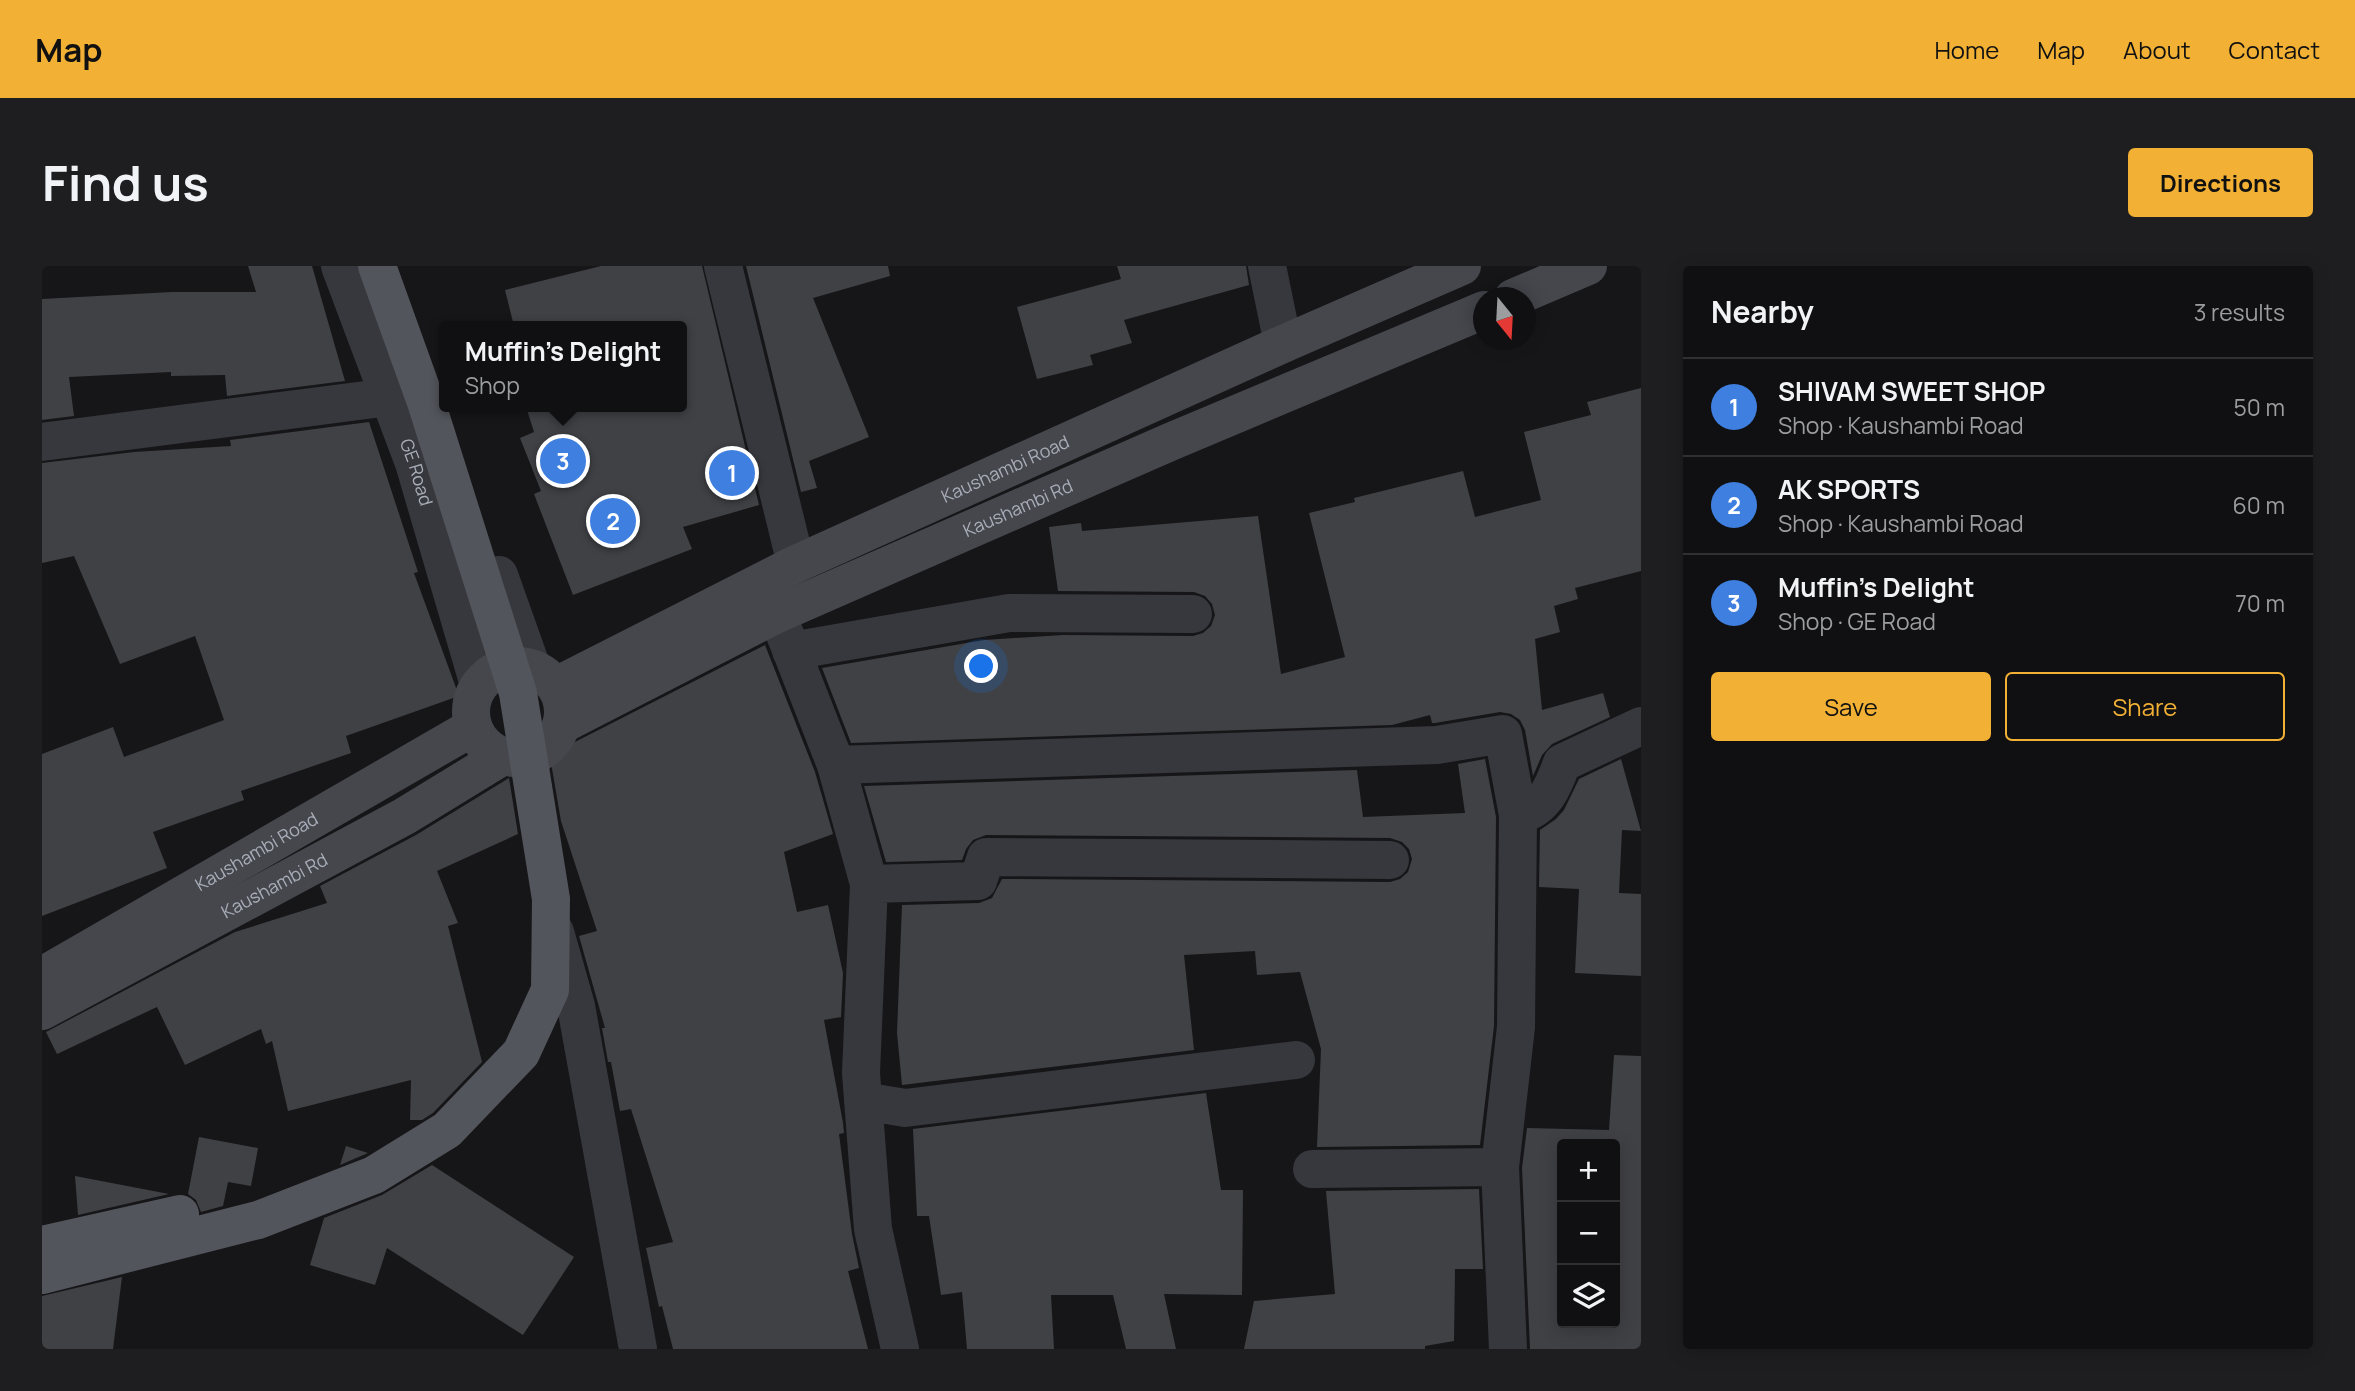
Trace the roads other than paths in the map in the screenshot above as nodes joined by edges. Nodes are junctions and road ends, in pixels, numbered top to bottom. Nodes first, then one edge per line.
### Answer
1 (340, 266) edge
2 (361, 266) edge
3 (377, 266) edge
4 (391, 266) edge
5 (723, 266) edge
6 (1267, 266) edge
7 (1462, 266) edge
8 (1588, 266) edge
9 (1536, 288) edge
10 (1473, 314) edge
11 (1283, 344) junction
12 (439, 395) edge
13 (389, 397) junction
14 (445, 412) edge
15 (42, 442) edge
16 (796, 564) junction
17 (777, 614) junction
18 (1193, 614) dead end
19 (791, 651) junction
20 (544, 677) junction
21 (479, 685) junction
22 (561, 725) junction
23 (1641, 726) edge
24 (473, 727) junction
25 (505, 757) junction
26 (836, 765) junction
27 (1518, 815) junction
28 (1390, 860) dead end
29 (869, 884) junction
30 (42, 976) edge
31 (42, 1011) edge
32 (1296, 1059) dead end
33 (863, 1101) junction
34 (1500, 1167) junction
35 (1312, 1170) dead end
36 (42, 1245) edge
37 (42, 1275) edge
38 (638, 1349) edge
39 (900, 1349) edge
40 (1508, 1349) edge

1 - 13 street, GE Road
2 - 36 main road, bridge
3 - 37 main road, bridge
4 - 12 street
5 - 16 street
6 - 11 street
7 - 11 main road, Kaushambi Road
8 - 9 main road
10 - 17 main road, Kaushambi Rd
11 - 16 main road, Kaushambi Road
13 - 15 street
13 - 21 street, GE Road
14 - 20 street
16 - 20 main road, Kaushambi Road
17 - 19 street
17 - 22 main road, Kaushambi Rd
18 - 19 street
19 - 26 street
20 - 21 main road
20 - 22 main road
21 - 24 main road
22 - 25 main road
23 - 27 street
24 - 25 main road
24 - 30 main road, Kaushambi Road
25 - 31 main road, Kaushambi Rd
25 - 38 street
26 - 27 street
26 - 29 street
27 - 34 street
28 - 29 street
29 - 33 street
32 - 33 street
33 - 39 street
34 - 35 street
34 - 40 street

